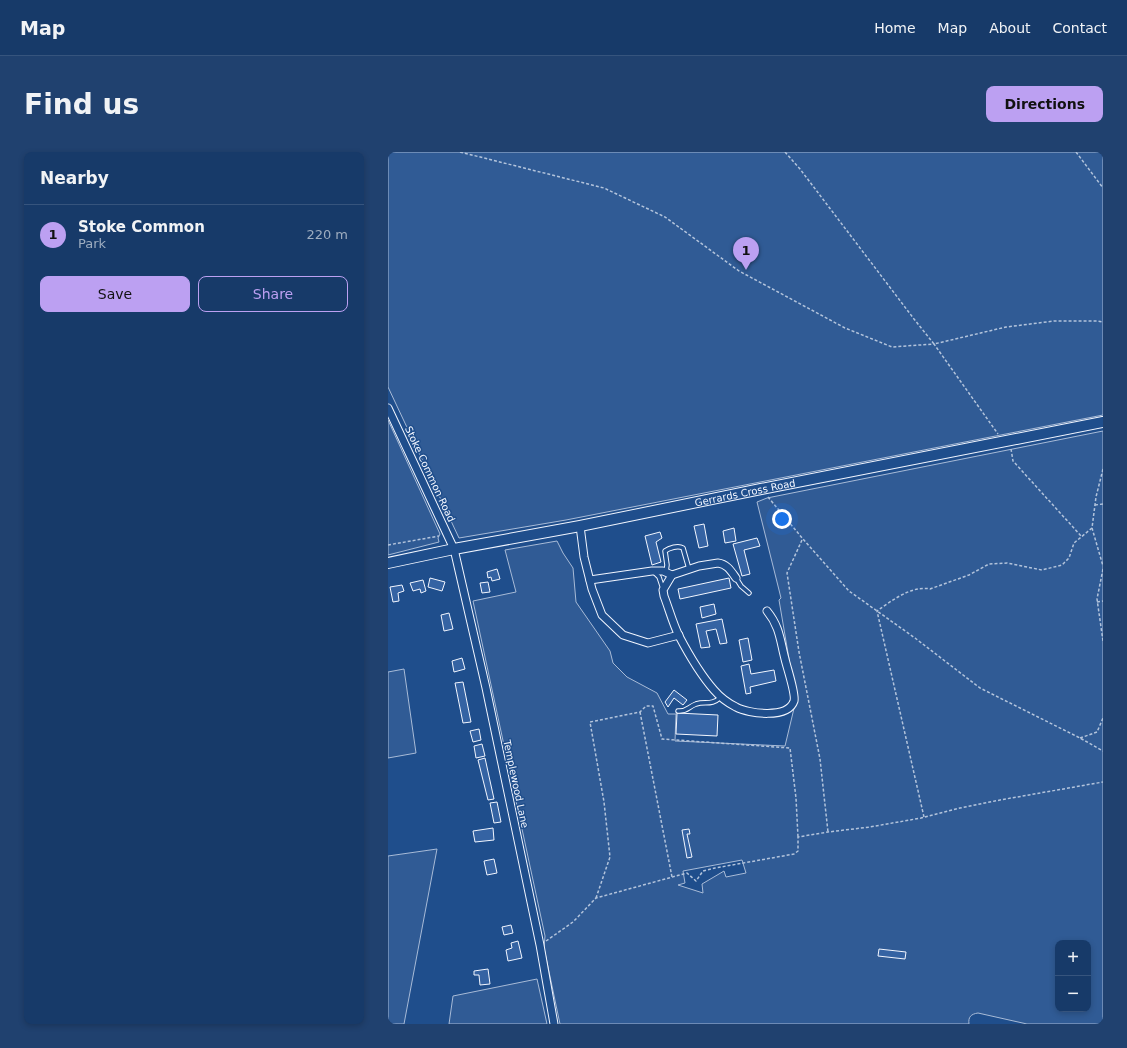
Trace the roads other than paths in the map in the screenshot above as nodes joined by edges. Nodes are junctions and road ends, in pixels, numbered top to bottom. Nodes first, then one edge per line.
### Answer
1 (388, 408) edge
2 (1103, 422) edge
3 (580, 526) junction
4 (454, 549) junction
5 (388, 563) edge
6 (689, 570) junction
7 (654, 571) junction
8 (669, 574) junction
9 (736, 578) joint
10 (590, 580) junction
11 (663, 590) junction
12 (749, 593) dead end
13 (767, 611) dead end
14 (679, 635) junction
15 (721, 697) junction
16 (678, 711) dead end
17 (554, 1024) edge

1 - 4 street, Stoke Common Road
2 - 3 main road, Gerrards Cross Road
3 - 4 main road, Gerrards Cross Road
3 - 10 street
4 - 5 main road, Gerrards Cross Road
4 - 17 street, Templewood Lane
6 - 8 street
6 - 8 lane
6 - 9 street
7 - 8 street
7 - 10 street
7 - 11 lane
8 - 11 street
9 - 12 lane
10 - 14 street
11 - 14 street
13 - 15 street
14 - 15 street
15 - 16 lane

